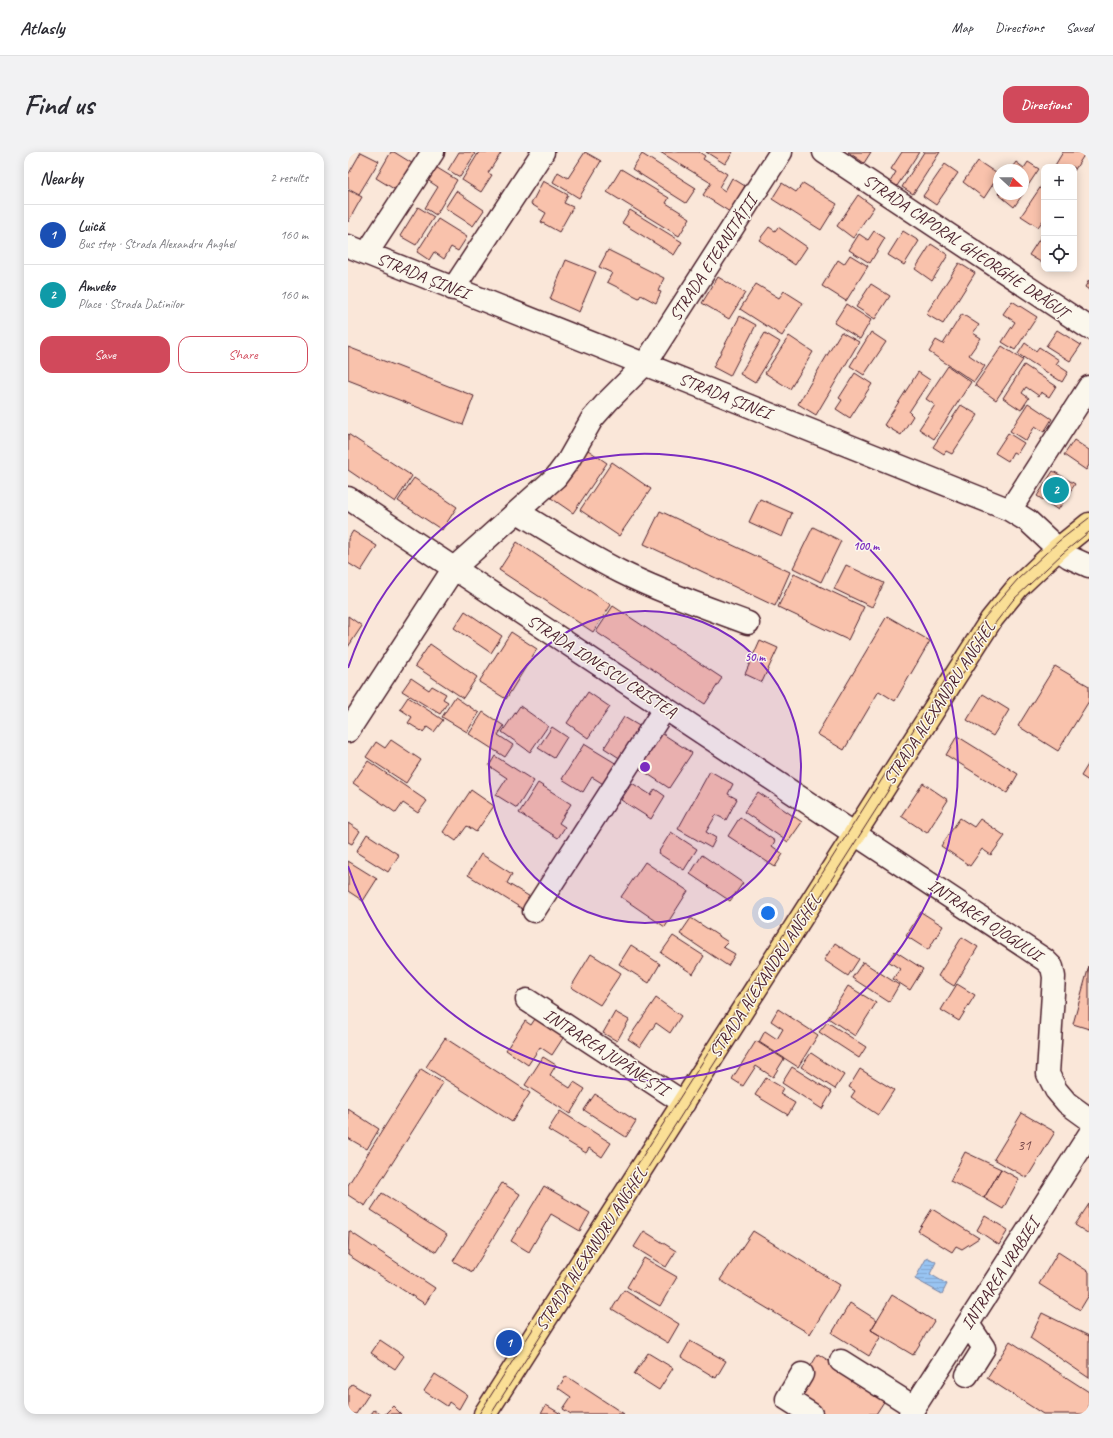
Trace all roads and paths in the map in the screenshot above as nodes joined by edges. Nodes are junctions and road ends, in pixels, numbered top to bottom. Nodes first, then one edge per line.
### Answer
1 (433, 152) edge
2 (543, 152) edge
3 (781, 152) edge
4 (824, 152) edge
5 (357, 250) edge
6 (453, 289) junction
7 (1089, 328) edge
8 (646, 364) junction
9 (1089, 386) edge
10 (348, 498) edge
11 (1010, 510) junction
12 (518, 512) junction
13 (1089, 524) edge
14 (1058, 549) junction
15 (1089, 566) edge
16 (454, 568) junction
17 (748, 623) dead end
18 (665, 708) junction
19 (348, 731) edge
20 (856, 834) junction
21 (534, 911) dead end
22 (527, 1000) dead end
23 (684, 1103) junction
24 (1089, 1119) edge
25 (1089, 1135) edge
26 (968, 1324) junction
27 (841, 1361) dead end
28 (802, 1374) dead end
29 (967, 1375) dead end
30 (912, 1411) edge
31 (485, 1414) edge
32 (811, 1414) edge

1 - 5 street
2 - 6 street
3 - 8 street, STRADA ETERNITĂȚII
4 - 7 street, STRADA CAPORAL GHEORGHE DRĂGUȚ
5 - 6 street, STRADA ȘINEI
6 - 8 street, STRADA ȘINEI
8 - 11 street, STRADA ȘINEI
8 - 12 street, STRADA ETERNITĂȚII
9 - 11 street
10 - 16 street, STRADA IONESCU CRISTEA
11 - 14 street, STRADA ȘINEI
12 - 16 street, STRADA ETERNITĂȚII
12 - 17 street
13 - 14 main road, STRADA ALEXANDRU ANGHEL
14 - 15 street, STRADA ȘINEI
14 - 20 main road, STRADA ALEXANDRU ANGHEL
16 - 18 street, STRADA IONESCU CRISTEA
16 - 19 street, STRADA ETERNITĂȚII
18 - 20 street, STRADA IONESCU CRISTEA
18 - 21 street
20 - 23 main road, STRADA ALEXANDRU ANGHEL
20 - 24 street, INTRAREA OJOGULUI
22 - 23 street, INTRAREA JUPÂNEȘTI
23 - 31 main road, STRADA ALEXANDRU ANGHEL
25 - 26 street, INTRAREA VRABIEI
26 - 29 street
26 - 30 street, INTRAREA VRABIEI
27 - 30 street
28 - 32 street

